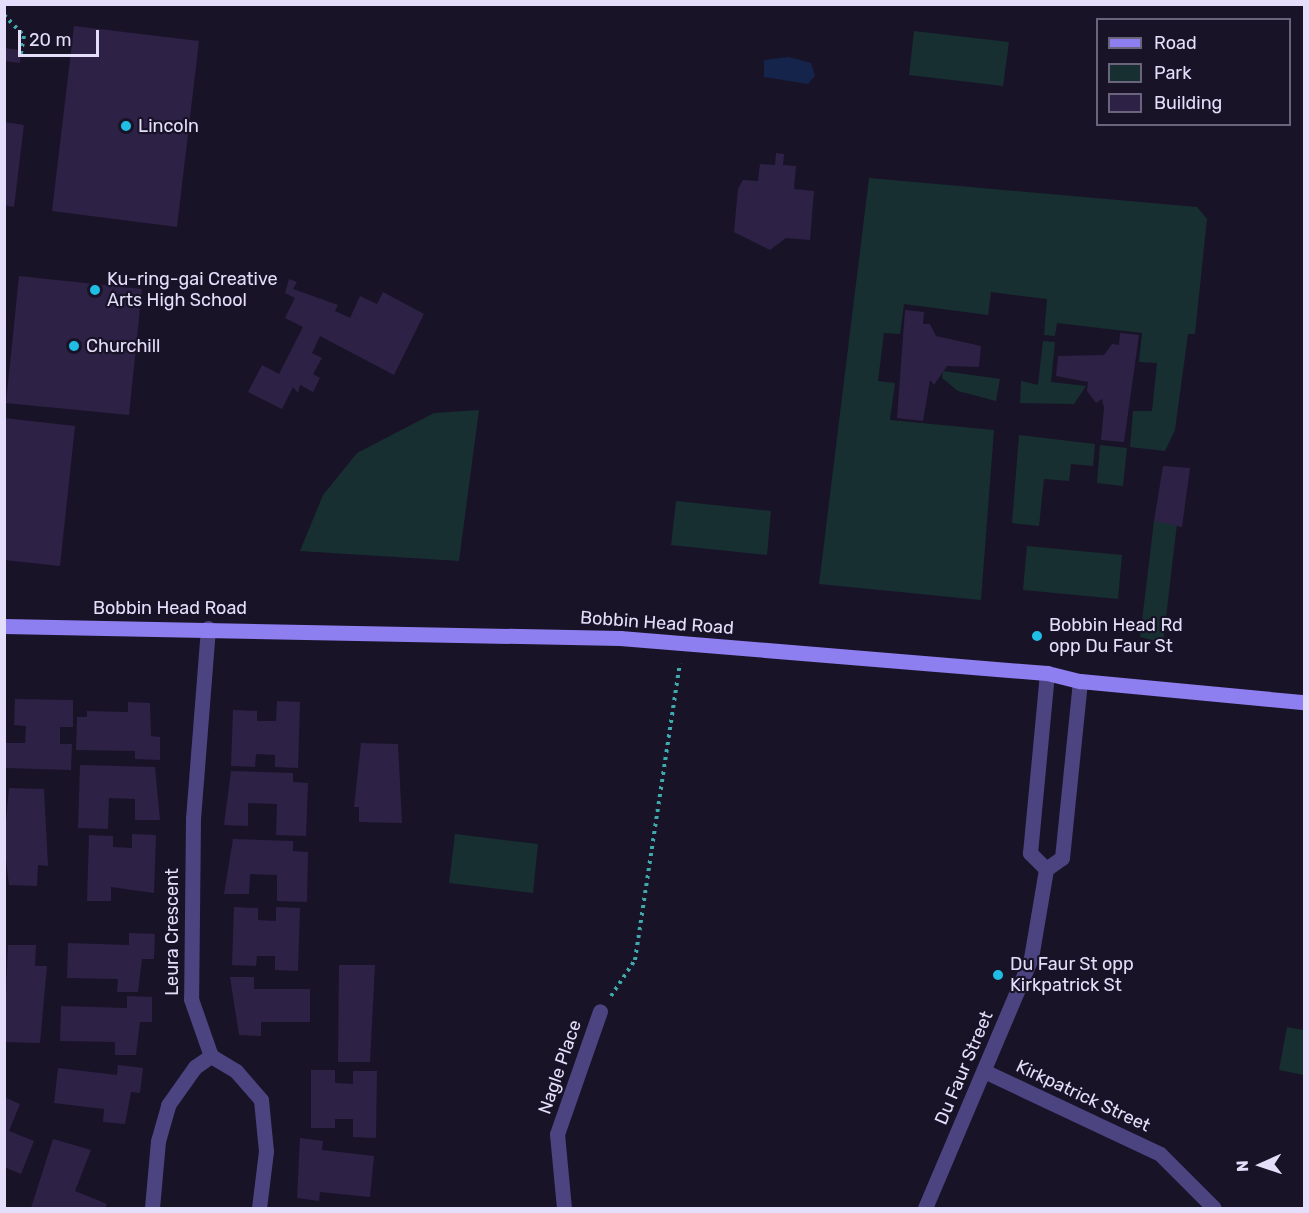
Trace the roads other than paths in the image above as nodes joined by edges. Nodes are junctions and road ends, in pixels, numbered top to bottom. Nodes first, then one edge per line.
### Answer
1 (4, 626) edge
2 (208, 628) junction
3 (1047, 673) junction
4 (1080, 681) junction
5 (1305, 702) edge
6 (1046, 869) junction
7 (600, 1011) road end
8 (211, 1056) junction
9 (986, 1072) junction
10 (152, 1209) edge
11 (259, 1209) edge
12 (564, 1209) edge
13 (925, 1209) edge
14 (1214, 1209) edge

1 - 2 main road, Bobbin Head Road
2 - 3 main road, Bobbin Head Road
2 - 8 street, Leura Crescent
3 - 4 main road, Bobbin Head Road
3 - 6 street
4 - 5 main road, Bobbin Head Road
4 - 6 street, Du Faur Street
6 - 9 street, Du Faur Street
7 - 12 street, Nagle Place
8 - 10 street
8 - 11 street
9 - 13 street, Du Faur Street
9 - 14 street, Kirkpatrick Street

